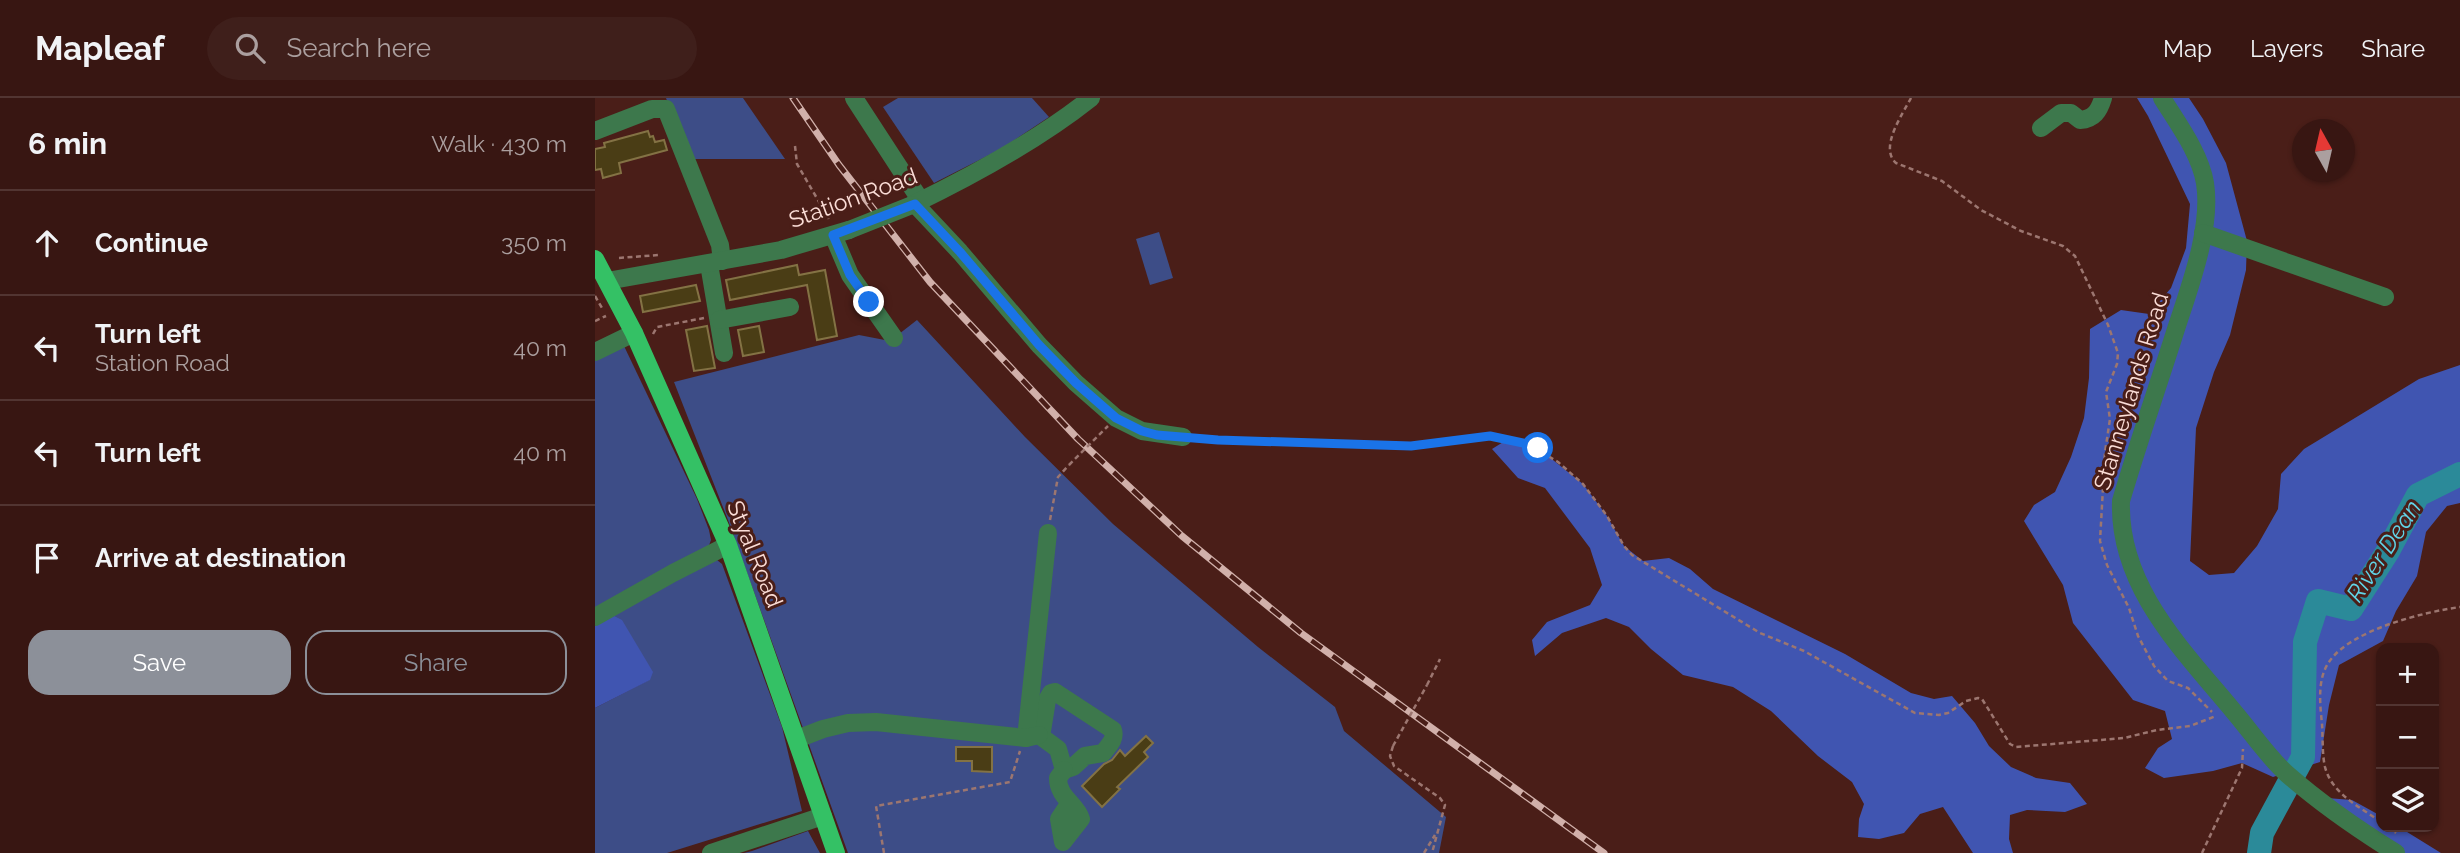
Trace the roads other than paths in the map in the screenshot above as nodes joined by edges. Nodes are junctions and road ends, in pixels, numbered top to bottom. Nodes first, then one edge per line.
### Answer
1 (854, 98) edge
2 (1091, 98) edge
3 (2103, 98) edge
4 (2162, 98) edge
5 (2041, 128) dead end
6 (595, 131) edge
7 (916, 203) junction
8 (840, 233) junction
9 (2203, 233) junction
10 (595, 259) edge
11 (716, 262) junction
12 (607, 281) junction
13 (2385, 297) dead end
14 (790, 307) dead end
15 (718, 317) junction
16 (636, 338) junction
17 (894, 338) dead end
18 (595, 352) edge
19 (725, 353) dead end
20 (1183, 437) road end
21 (1048, 533) road end
22 (728, 545) junction
23 (595, 617) edge
24 (1033, 736) junction
25 (797, 739) junction
26 (1064, 770) junction
27 (1069, 804) dead end
28 (823, 816) junction
29 (711, 853) edge
30 (836, 853) edge
31 (2396, 853) edge

1 - 7 street
2 - 7 street, Station Road
3 - 5 street
4 - 9 street, Stanneylands Road
6 - 11 street
7 - 8 street, Station Road, bridge
7 - 20 street
8 - 11 street, Station Road
8 - 17 street
9 - 13 street
9 - 31 street, Stanneylands Road
10 - 12 main road, Styal Road
11 - 12 street, Station Road
11 - 15 street
12 - 16 main road, Styal Road
14 - 15 street
15 - 19 street
16 - 18 street
16 - 22 main road, Styal Road
21 - 24 street
22 - 23 street
22 - 25 main road, Styal Road
24 - 25 street
24 - 26 street
24 - 26 street
25 - 28 main road, Styal Road
26 - 27 street
28 - 29 street
28 - 30 main road, Styal Road

